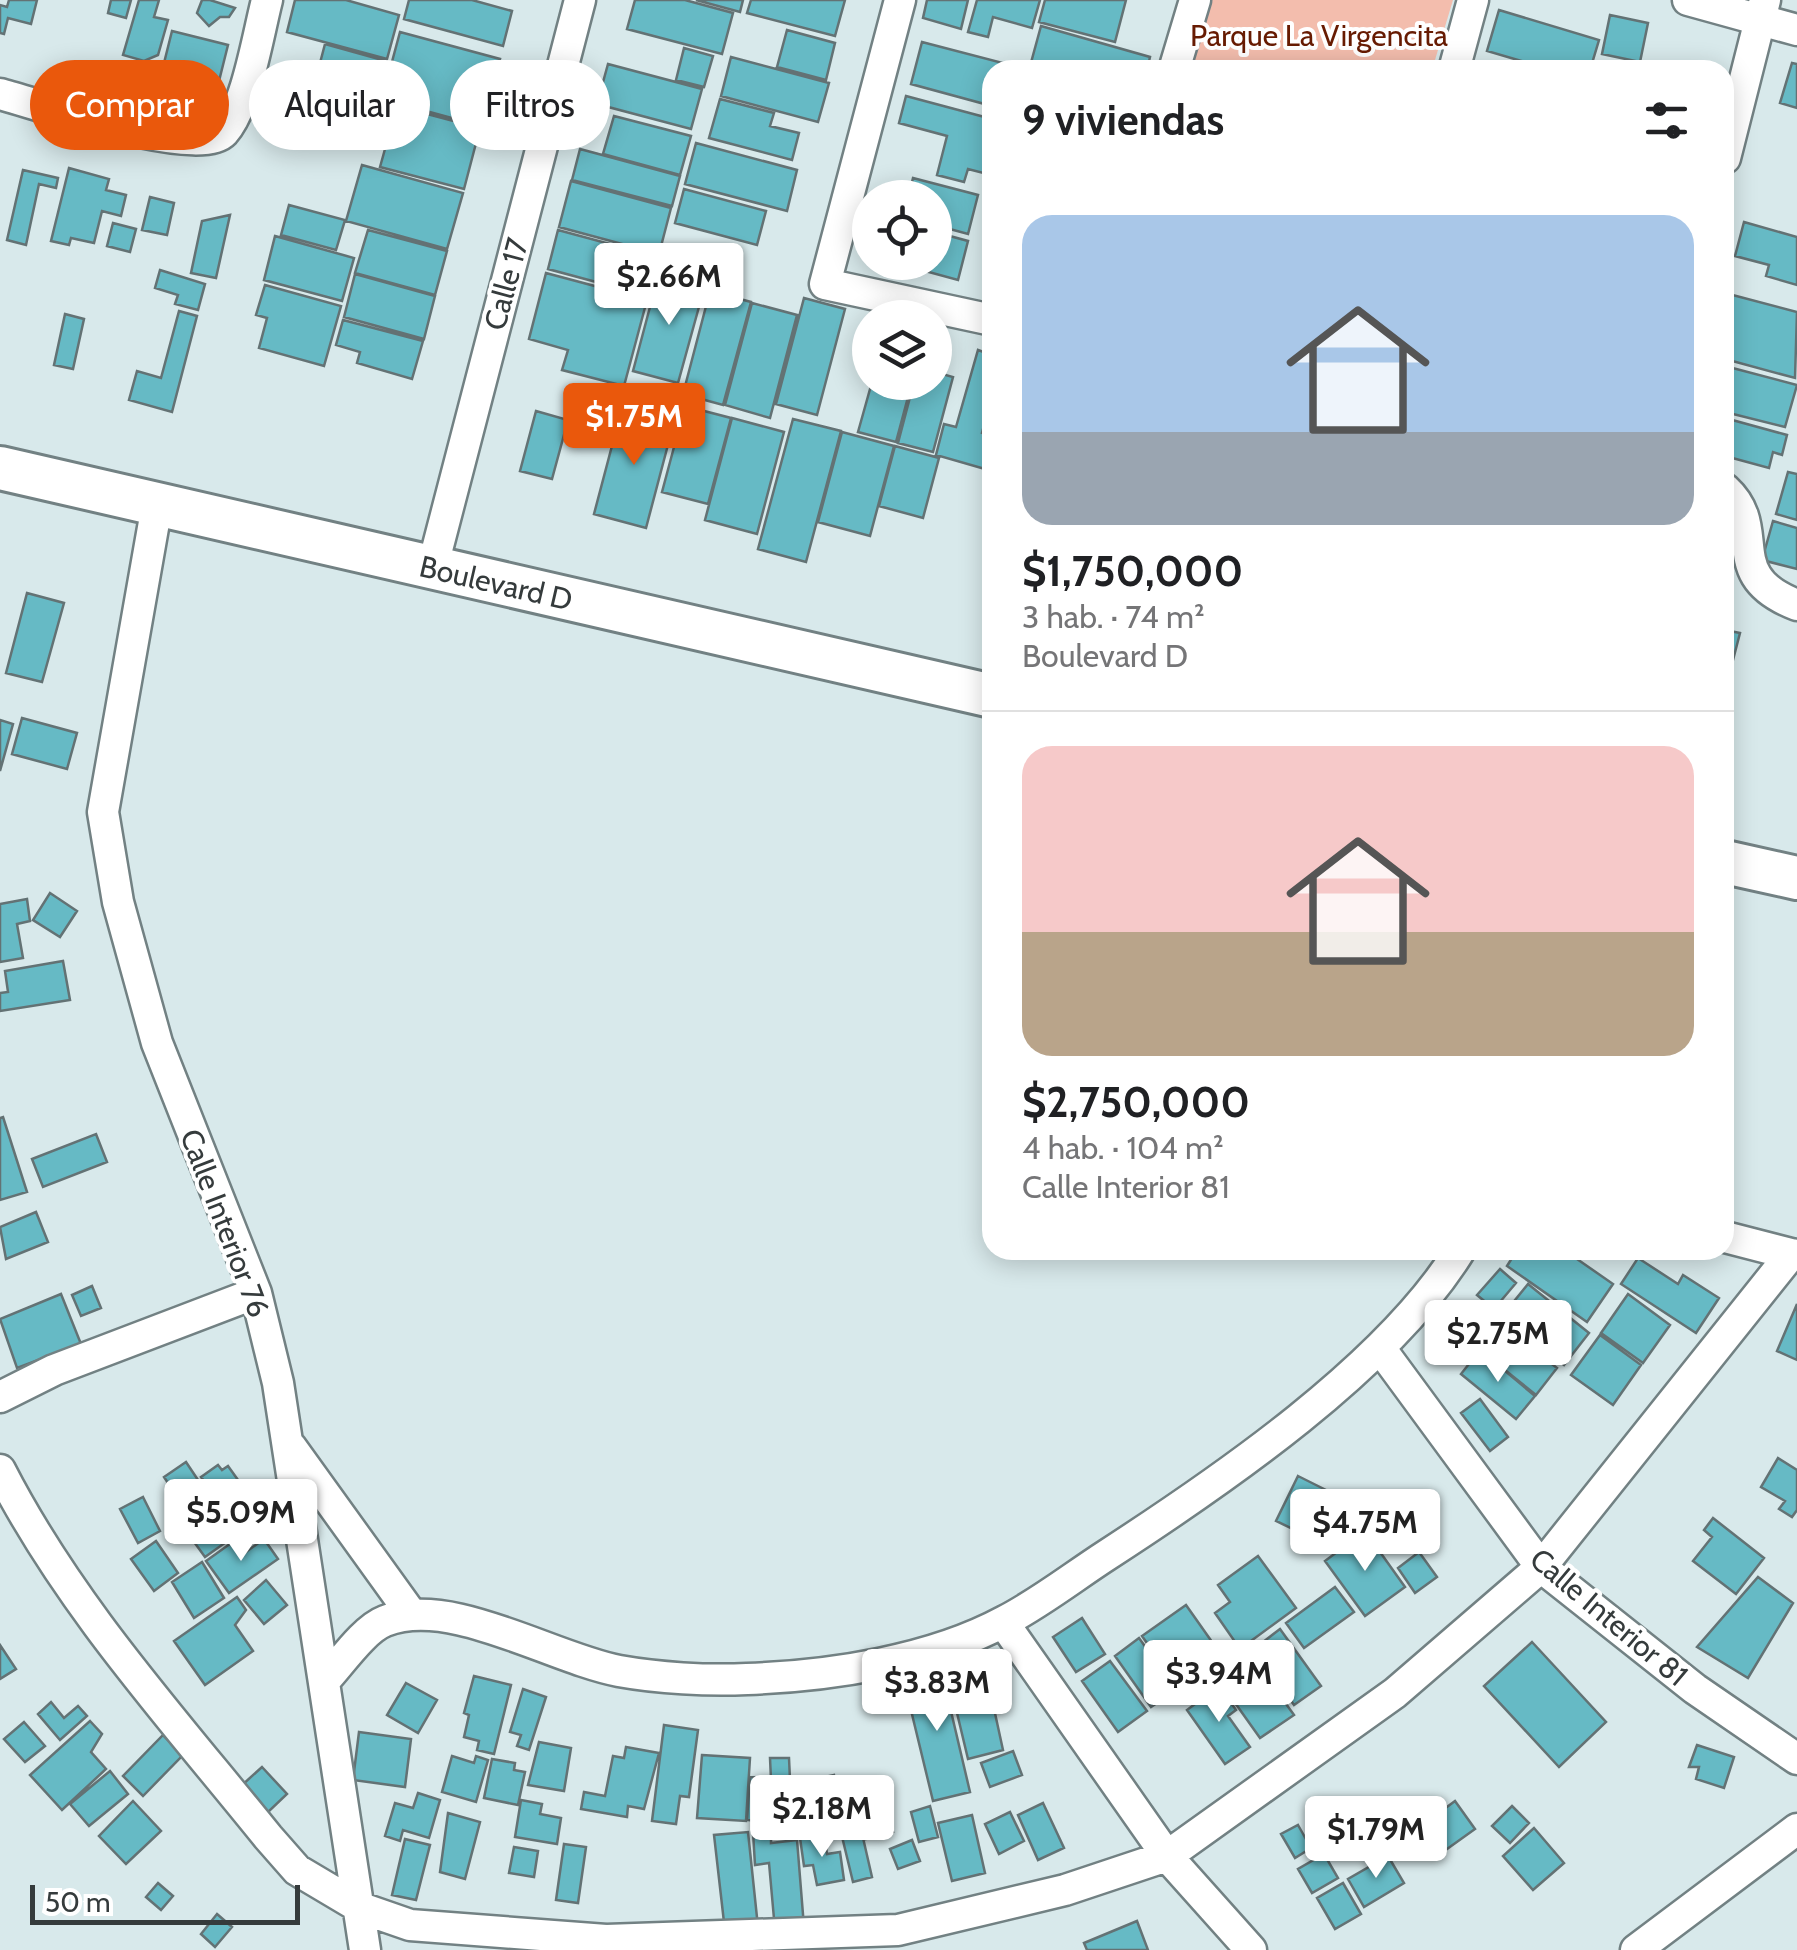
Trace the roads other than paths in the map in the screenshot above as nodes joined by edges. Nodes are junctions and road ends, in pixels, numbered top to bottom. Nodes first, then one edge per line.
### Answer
1 (267, 0) edge
2 (580, 0) edge
3 (900, 0) edge
4 (1195, 0) edge
5 (1473, 0) edge
6 (1688, 0) edge
7 (1762, 10) edge
8 (1797, 30) edge
9 (1177, 60) edge
10 (1457, 60) edge
11 (0, 94) edge
12 (1734, 122) edge
13 (982, 318) edge
14 (0, 468) edge
15 (1734, 501) edge
16 (157, 505) junction
17 (432, 569) junction
18 (1797, 605) edge
19 (982, 694) edge
20 (1734, 864) edge
21 (1797, 878) edge
22 (1734, 1239) edge
23 (1794, 1254) edge
24 (1454, 1260) edge
25 (256, 1293) junction
26 (1380, 1348) junction
27 (0, 1397) edge
28 (287, 1441) junction
29 (0, 1470) edge
30 (1541, 1567) junction
31 (412, 1615) junction
32 (1004, 1622) junction
33 (326, 1679) junction
34 (1797, 1759) edge
35 (1797, 1829) edge
36 (1167, 1856) junction
37 (361, 1908) junction
38 (365, 1950) edge
39 (1250, 1950) edge
40 (1636, 1950) edge

1 - 11 street
2 - 17 street, Calle 17
3 - 13 street
4 - 9 street
5 - 10 street
6 - 7 street
7 - 8 street
7 - 12 street
14 - 16 street, Boulevard D
15 - 18 street
16 - 17 street, Boulevard D
16 - 25 street, Calle Interior 76
17 - 19 street, Boulevard D
20 - 21 street
22 - 23 street
23 - 30 street
24 - 26 street
25 - 27 street
25 - 28 street, Calle Interior 76
26 - 30 street, Calle Interior 81
26 - 32 street
28 - 31 street
28 - 33 street, Calle Interior 76
29 - 37 street
30 - 34 street, Calle Interior 81
30 - 36 street
31 - 32 street
31 - 33 street
32 - 36 street
33 - 37 street, Calle Interior 76
35 - 40 street
36 - 37 street
36 - 39 street
37 - 38 street, Calle Interior 76

